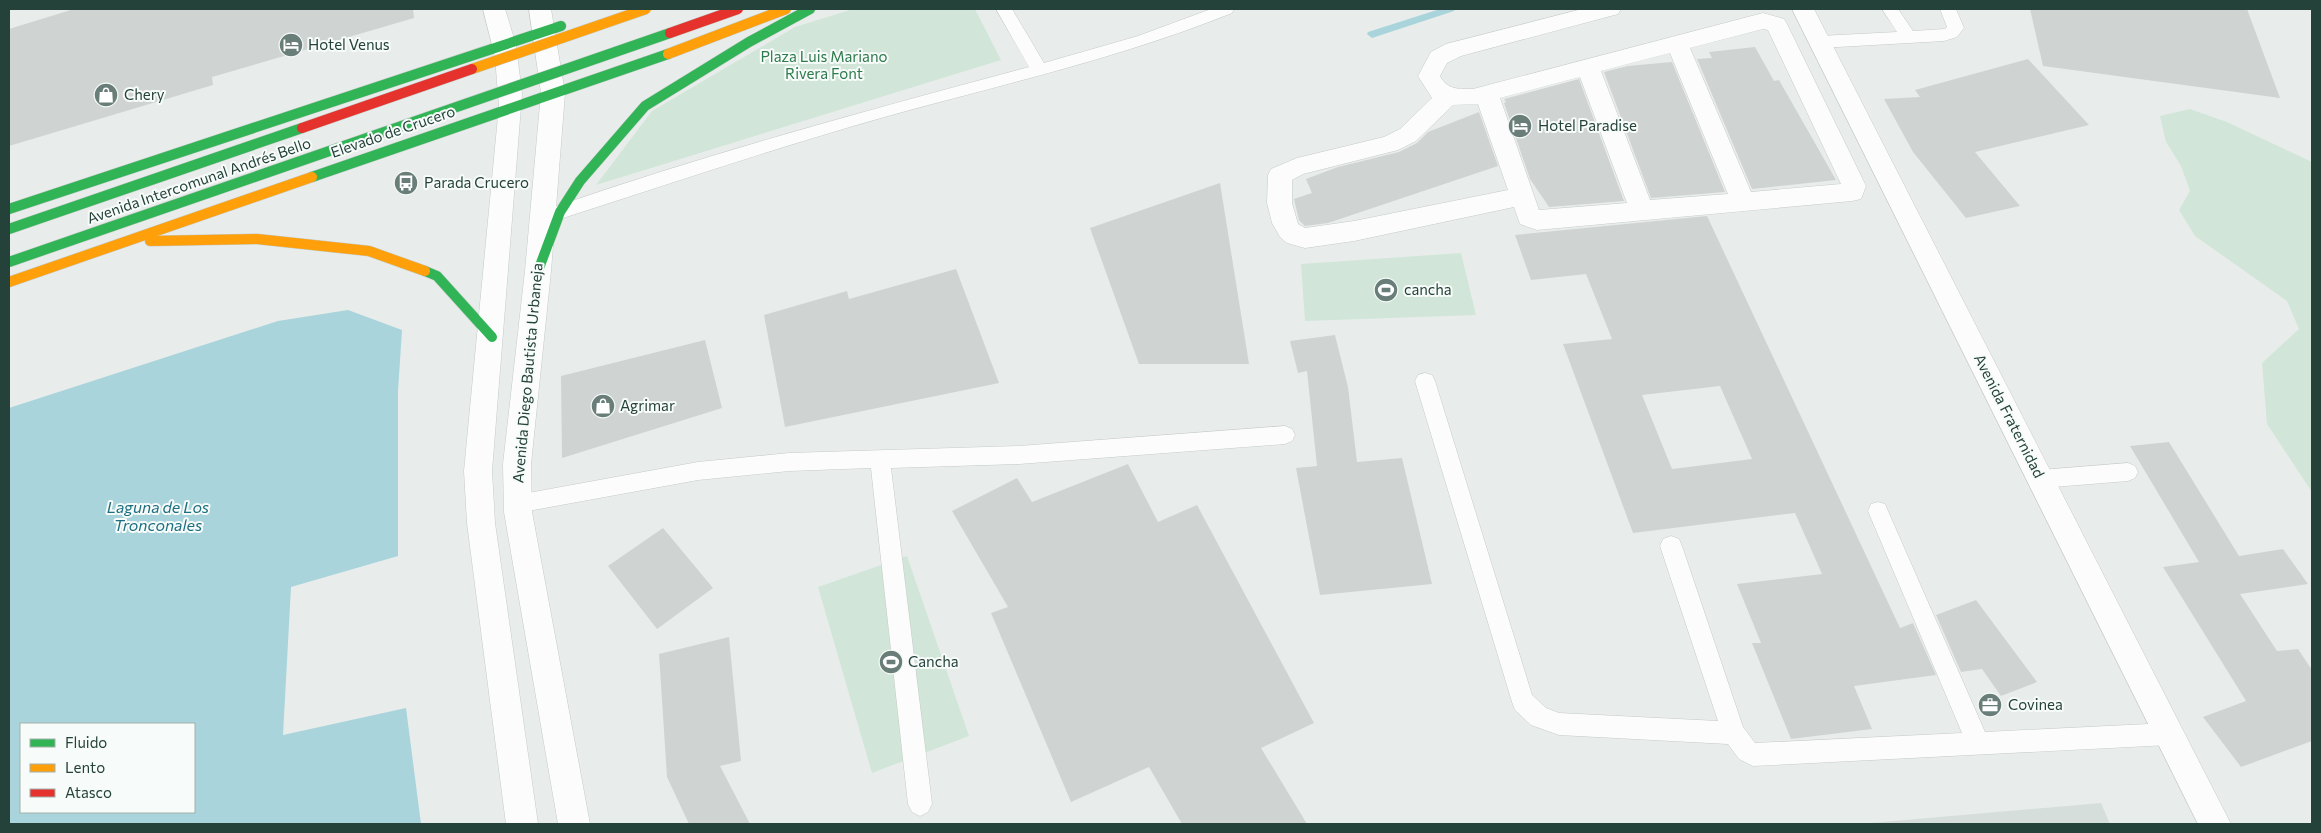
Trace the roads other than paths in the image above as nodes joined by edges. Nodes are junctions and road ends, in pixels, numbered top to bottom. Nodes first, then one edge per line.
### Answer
1 (612, 9) edge
2 (646, 9) edge
3 (738, 9) edge
4 (786, 9) edge
5 (810, 9) edge
6 (1004, 9) edge
7 (1610, 9) edge
8 (1803, 9) edge
9 (1890, 9) edge
10 (1948, 9) edge
11 (1214, 11) edge
12 (542, 17) edge
13 (579, 20) junction
14 (499, 26) edge
15 (1909, 38) junction
16 (1820, 42) junction
17 (1677, 44) junction
18 (473, 55) junction
19 (1588, 67) junction
20 (1039, 70) junction
21 (553, 93) junction
22 (1486, 94) junction
23 (1448, 96) junction
24 (511, 106) junction
25 (1524, 196) junction
26 (1743, 201) junction
27 (9, 209) edge
28 (1642, 211) junction
29 (560, 212) junction
30 (9, 229) edge
31 (129, 241) junction
32 (9, 262) edge
33 (538, 271) junction
34 (9, 282) edge
35 (492, 336) junction
36 (1425, 381) dead end
37 (1285, 435) dead end
38 (880, 461) junction
39 (2128, 472) dead end
40 (2041, 479) junction
41 (517, 504) junction
42 (1878, 511) dead end
43 (1670, 546) dead end
44 (1734, 733) junction
45 (2169, 734) junction
46 (1979, 745) junction
47 (920, 804) dead end
48 (522, 824) edge
49 (574, 824) edge
50 (2215, 824) edge

1 - 13 main road
2 - 30 main road, Avenida Intercomunal Andrés Bello, bridge
3 - 32 main road, Avenida Intercomunal Andrés Bello, bridge
4 - 21 main road, Elevado de Crucero
5 - 29 main road
6 - 20 lane
7 - 23 street
8 - 16 street, Avenida Fraternidad
9 - 15 lane
10 - 15 lane
11 - 20 lane
12 - 13 main road
12 - 13 main road
12 - 14 main road
12 - 21 street, Avenida Diego Bautista Urbaneja
14 - 18 main road
14 - 18 main road
14 - 24 street
15 - 16 lane
16 - 40 street, Avenida Fraternidad
17 - 19 street
17 - 26 street
17 - 26 street
18 - 27 main road
19 - 22 street
19 - 28 street
20 - 29 lane
21 - 24 main road, Elevado de Crucero
21 - 33 street, Avenida Diego Bautista Urbaneja
22 - 23 street
22 - 25 street
23 - 25 street
24 - 31 main road, Elevado de Crucero
24 - 35 street
25 - 28 street
26 - 28 street
29 - 33 main road
31 - 34 main road, Elevado de Crucero
31 - 35 main road
33 - 41 street, Avenida Diego Bautista Urbaneja
35 - 48 street
36 - 44 lane
37 - 38 lane
38 - 41 lane
38 - 47 lane
39 - 40 lane
40 - 45 street, Avenida Fraternidad
41 - 49 street, Avenida Diego Bautista Urbaneja
42 - 46 lane
43 - 44 lane
44 - 46 lane
45 - 46 lane
45 - 50 street, Avenida Fraternidad

